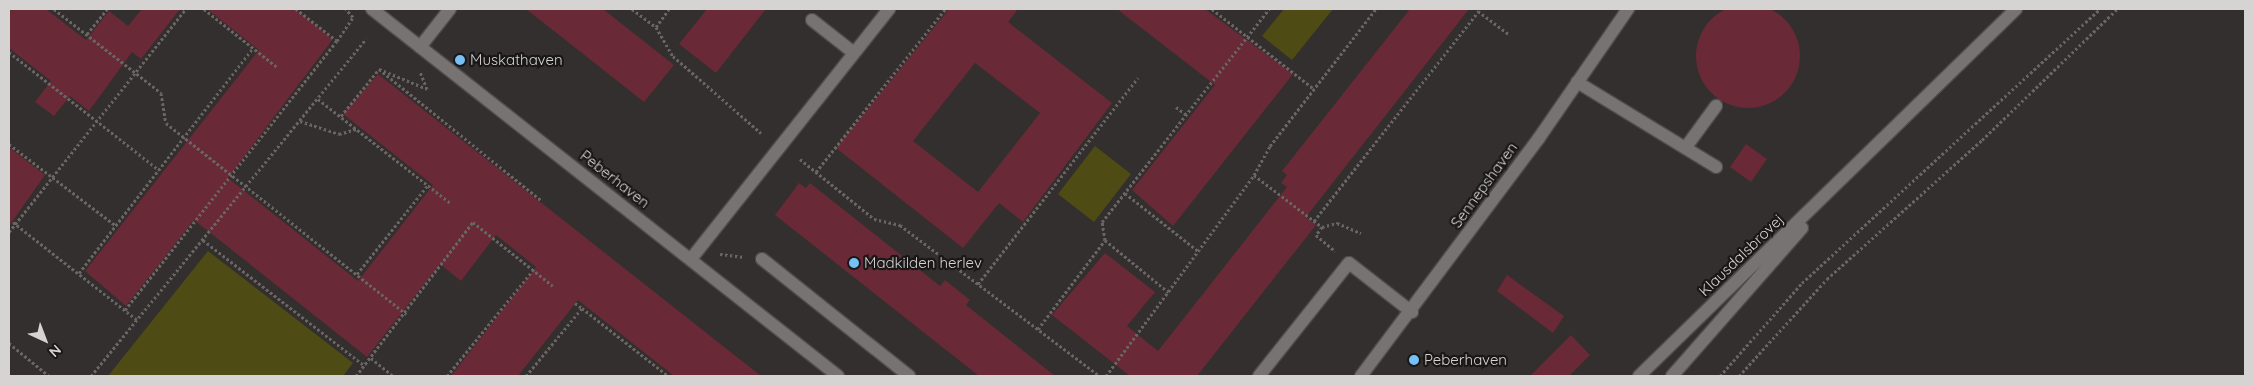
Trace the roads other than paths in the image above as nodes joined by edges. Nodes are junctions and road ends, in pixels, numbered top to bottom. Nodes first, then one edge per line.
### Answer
1 (372, 9) edge
2 (450, 9) edge
3 (889, 9) edge
4 (1628, 9) edge
5 (2016, 9) edge
6 (812, 20) dead end
7 (420, 47) junction
8 (854, 53) junction
9 (1578, 82) junction
10 (1716, 106) dead end
11 (1686, 147) junction
12 (1865, 157) junction
13 (1716, 166) dead end
14 (694, 255) junction
15 (762, 258) road end
16 (1412, 312) junction
17 (838, 376) edge
18 (909, 376) edge
19 (1259, 376) edge
20 (1361, 376) edge
21 (1639, 376) edge
22 (1672, 376) edge

1 - 7 street, Peberhaven
2 - 7 street
3 - 8 street
4 - 9 street, Sennepshaven
5 - 12 street, Klausdalsbrovej
6 - 8 street
7 - 14 street, Peberhaven
8 - 14 street
9 - 11 street
9 - 16 street, Sennepshaven
10 - 11 street
11 - 13 street
12 - 21 street, Klausdalsbrovej
12 - 22 street, Klausdalsbrovej
14 - 17 street, Peberhaven
15 - 18 street
16 - 19 street
16 - 20 street, Sennepshaven

